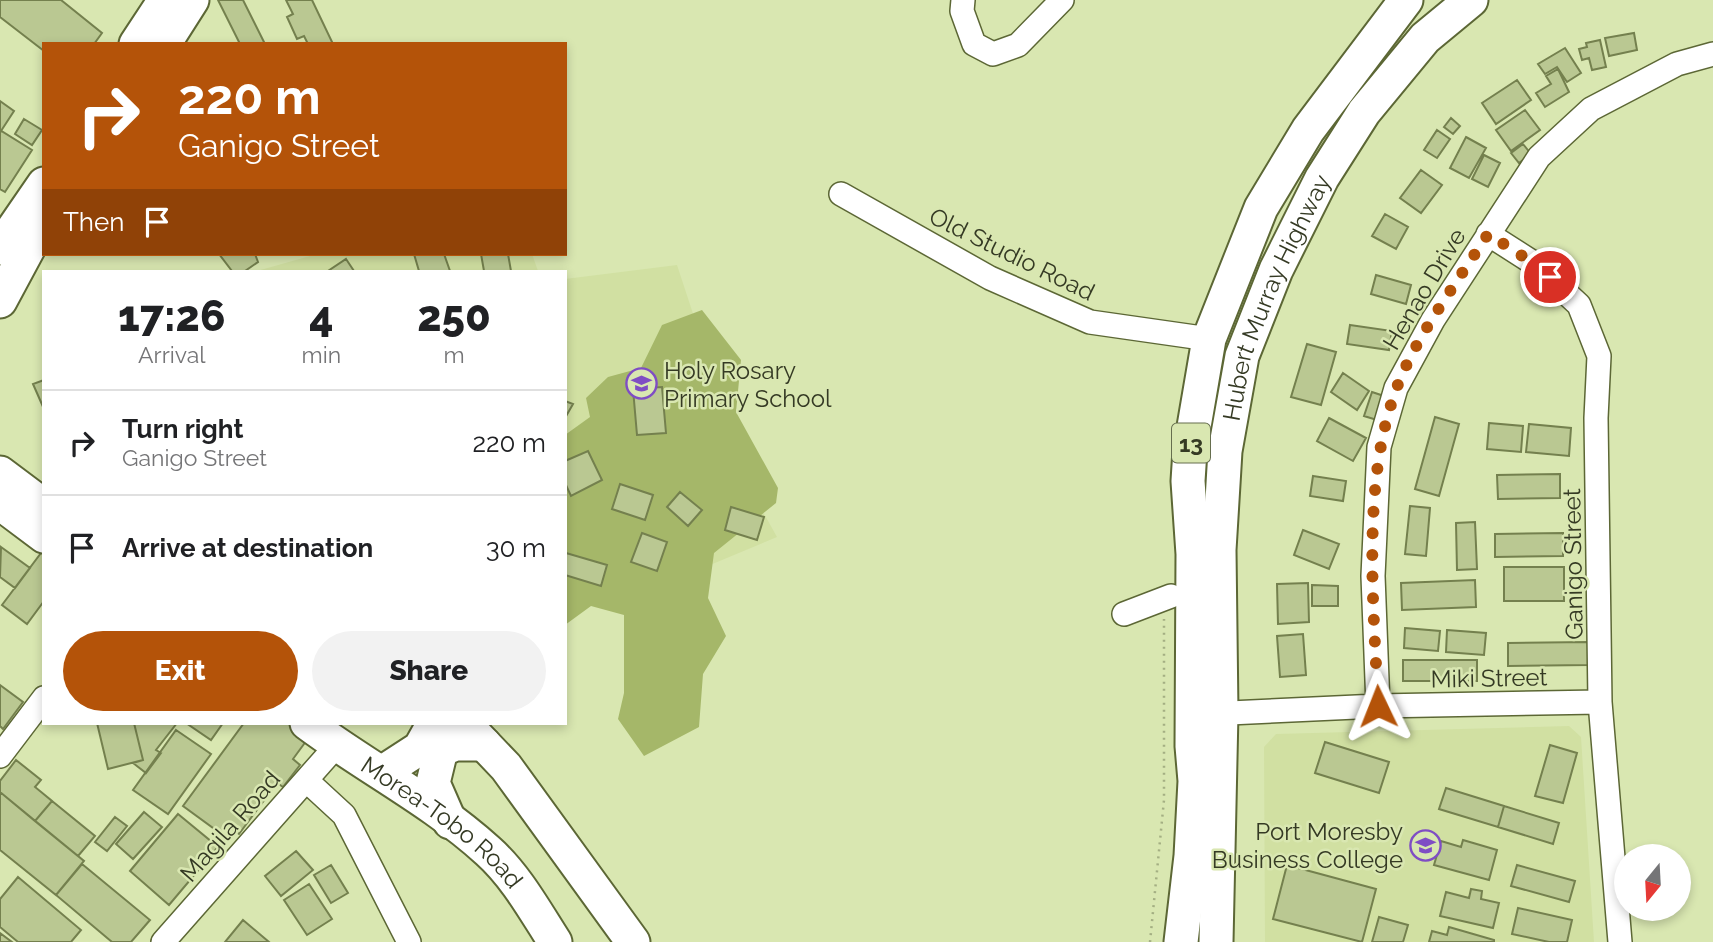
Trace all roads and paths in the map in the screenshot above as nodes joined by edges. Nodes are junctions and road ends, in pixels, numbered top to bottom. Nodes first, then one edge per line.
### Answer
1 (165, 0) edge
2 (192, 0) edge
3 (963, 0) edge
4 (1062, 0) edge
5 (1406, 0) edge
6 (1471, 0) edge
7 (137, 42) edge
8 (165, 42) edge
9 (1713, 54) edge
10 (42, 187) edge
11 (841, 194) dead end
12 (15, 225) edge
13 (1488, 234) junction
14 (0, 301) edge
15 (1209, 339) junction
16 (0, 473) edge
17 (0, 503) edge
18 (42, 504) edge
19 (42, 534) edge
20 (1168, 606) joint
21 (1124, 614) dead end
22 (42, 701) edge
23 (1600, 702) junction
24 (1378, 706) junction
25 (1207, 714) junction
26 (310, 725) edge
27 (433, 725) edge
28 (474, 733) edge
29 (337, 745) junction
30 (0, 756) edge
31 (383, 772) junction
32 (306, 780) junction
33 (450, 822) junction
34 (163, 942) edge
35 (409, 942) edge
36 (555, 942) edge
37 (633, 942) edge
38 (1150, 942) edge
39 (1181, 942) edge
40 (1216, 942) edge
41 (1620, 942) edge

1 - 7 highway
2 - 8 highway
3 - 4 street
5 - 15 highway, Hubert Murray Highway / 13
6 - 25 highway, Hubert Murray Highway / 13
9 - 13 street, Henao Drive
10 - 12 highway
11 - 15 street, Old Studio Road
12 - 14 highway
13 - 23 street, Ganigo Street
13 - 24 street, Henao Drive
15 - 25 highway, Hubert Murray Highway / 13
16 - 18 highway
17 - 19 highway
20 - 21 street
20 - 38 path
22 - 30 street
23 - 24 street, Miki Street
23 - 41 street, Ganigo Street
24 - 25 street, Miki Street
25 - 39 highway, Hubert Murray Highway / 13
25 - 40 highway, Hubert Murray Highway / 13
26 - 29 highway, Morea-Tobo Road
27 - 31 highway
28 - 33 highway
28 - 37 highway
29 - 31 highway, Morea-Tobo Road
29 - 32 street, Magila Road
31 - 33 highway, Morea-Tobo Road
32 - 34 street, Magila Road
32 - 35 street
33 - 36 highway, Morea-Tobo Road

